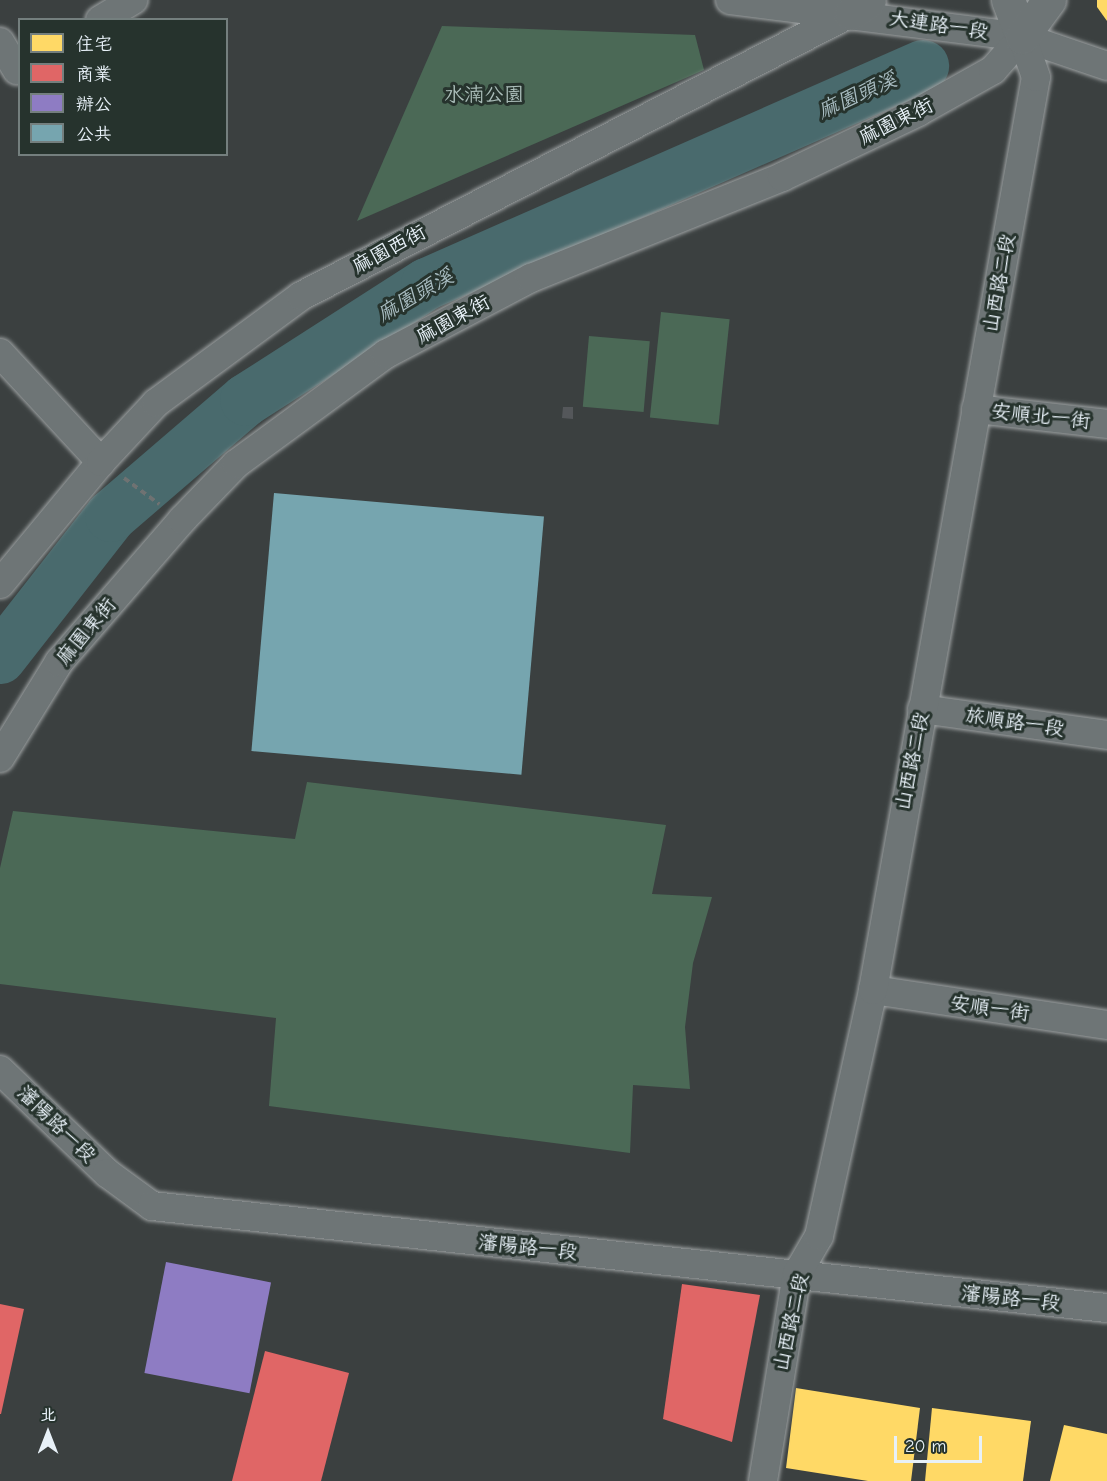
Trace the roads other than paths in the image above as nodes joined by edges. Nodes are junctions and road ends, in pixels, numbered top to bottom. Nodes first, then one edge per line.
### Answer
1 (133, 0) edge
2 (730, 0) edge
3 (1008, 0) edge
4 (1049, 0) edge
5 (860, 7) edge
6 (103, 18) edge
7 (1022, 36) junction
8 (0, 42) edge
9 (1107, 66) edge
10 (12, 72) edge
11 (0, 353) edge
12 (976, 410) junction
13 (1107, 423) edge
14 (101, 462) junction
15 (0, 584) edge
16 (922, 710) junction
17 (1107, 735) edge
18 (0, 758) edge
19 (873, 990) junction
20 (1107, 1025) edge
21 (0, 1070) edge
22 (797, 1274) junction
23 (1107, 1308) edge
24 (765, 1481) edge

1 - 6 street
2 - 5 street, 大連路一段
3 - 7 street, 山西路二段
4 - 7 street
5 - 7 street, 大連路一段
5 - 14 street, 麻園西街
7 - 9 street, 大連路一段
7 - 12 street, 山西路二段
7 - 18 street, 麻園東街
8 - 10 street
11 - 14 street
12 - 13 street, 安順北一街
12 - 16 street, 山西路二段
14 - 15 street, 麻園西街
16 - 17 street, 旅順路一段
16 - 19 street, 山西路二段
19 - 20 street, 安順一街
19 - 22 street, 山西路二段
21 - 22 street, 瀋陽路一段
22 - 23 street, 瀋陽路一段
22 - 24 street, 山西路二段

